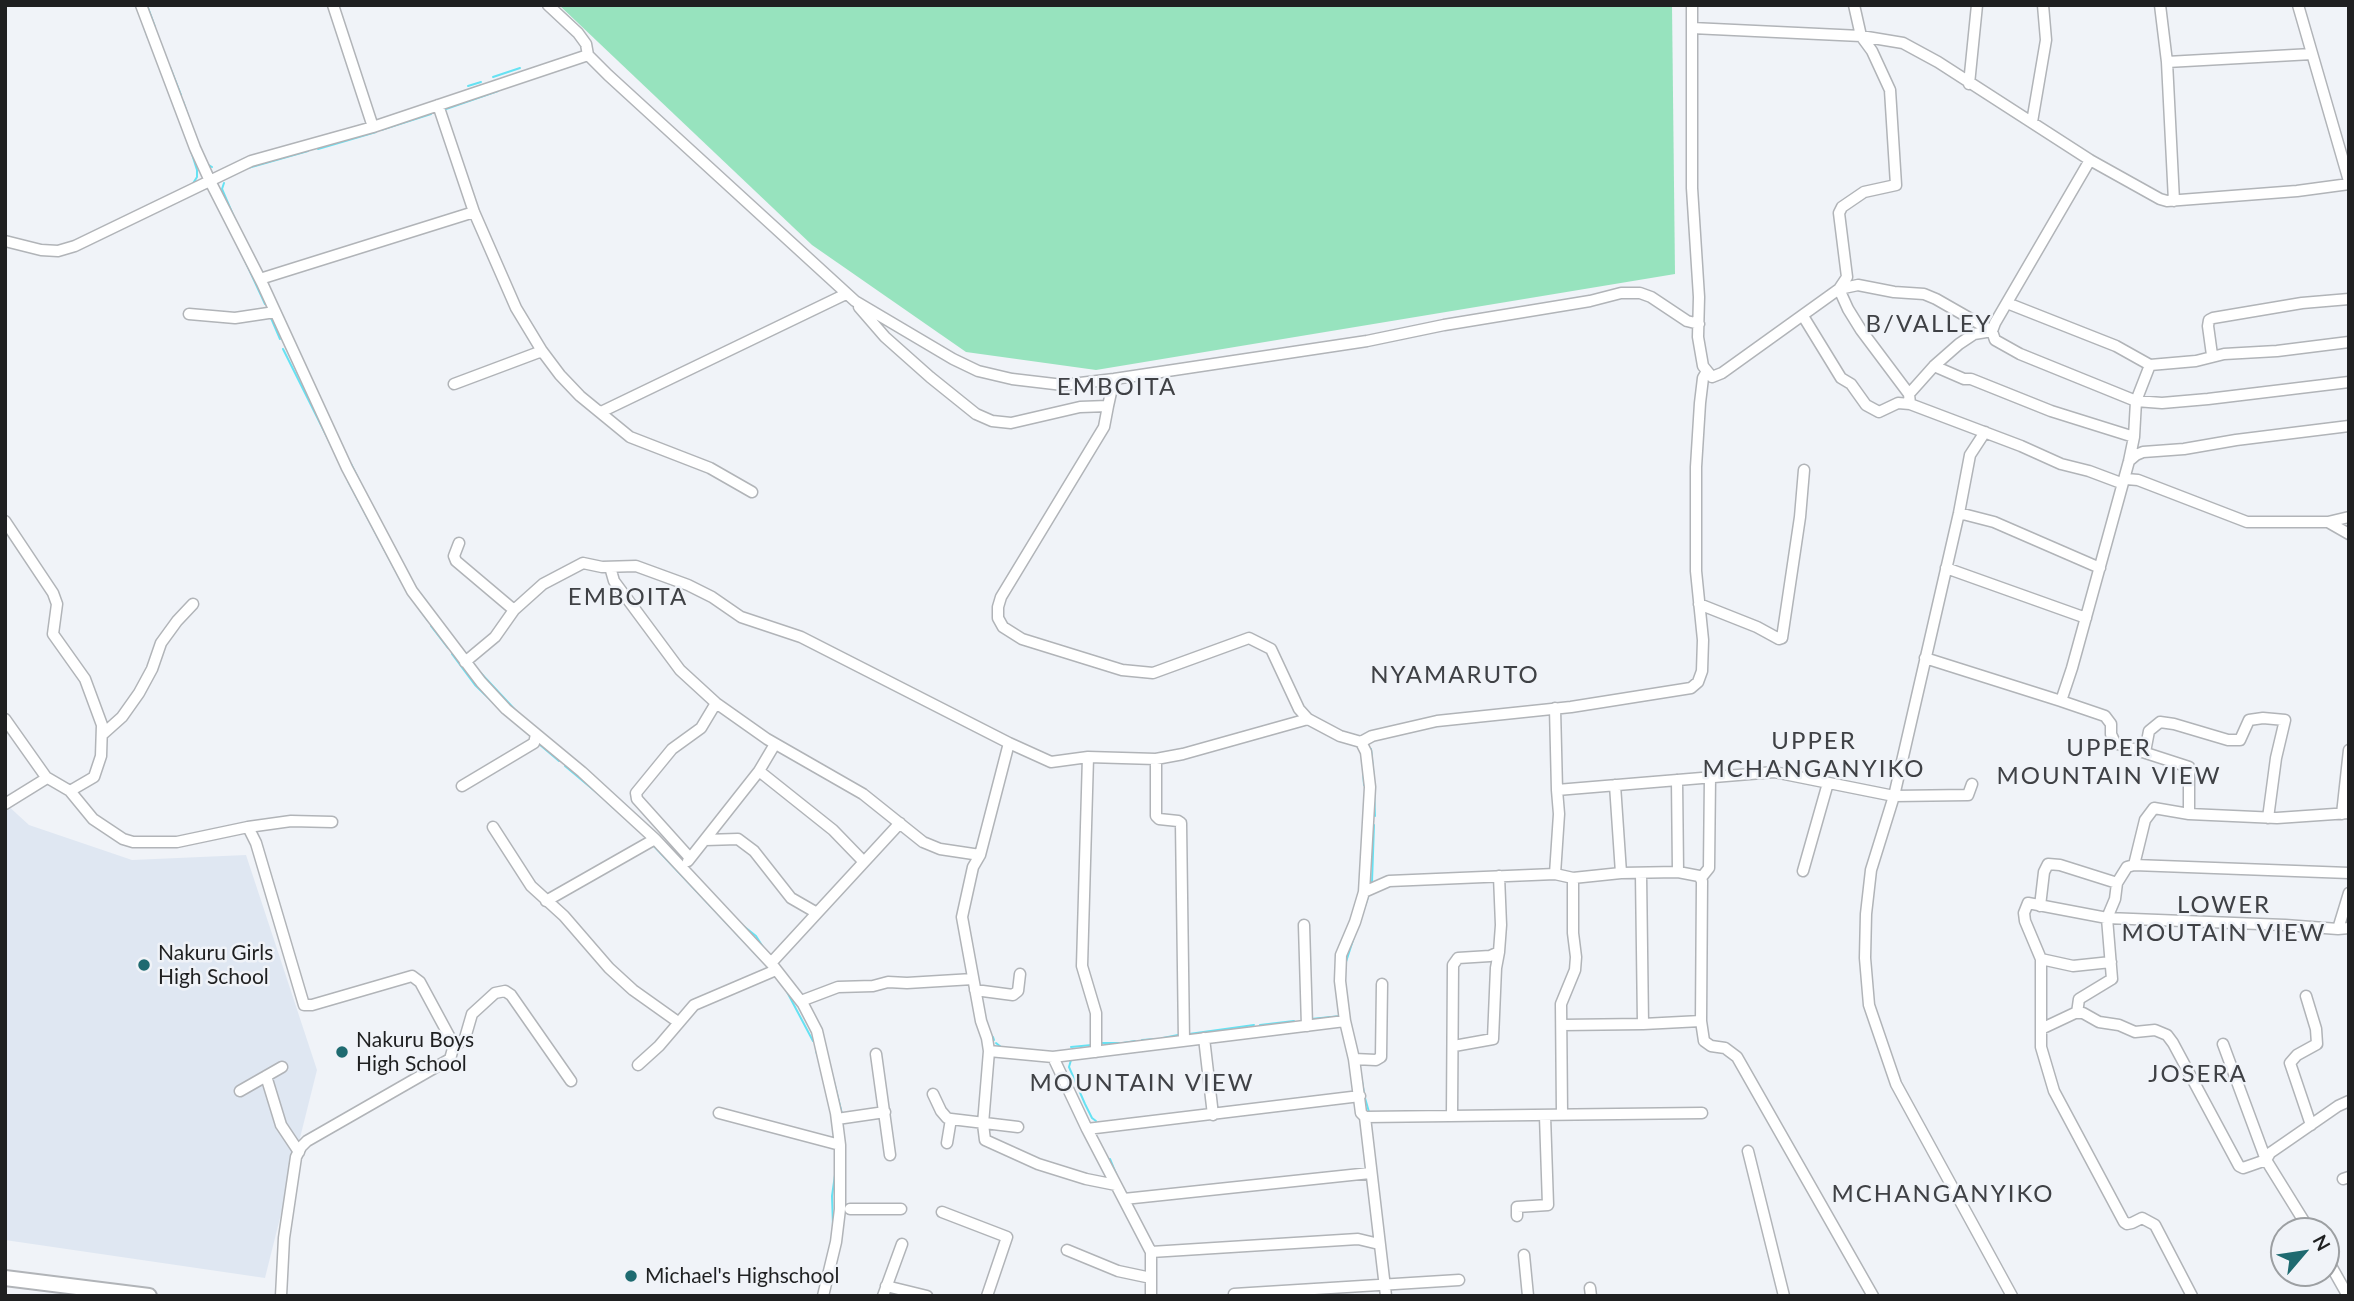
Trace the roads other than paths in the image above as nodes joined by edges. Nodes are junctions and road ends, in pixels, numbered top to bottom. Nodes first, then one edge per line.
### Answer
1 (141, 5) edge
2 (333, 5) edge
3 (548, 5) edge
4 (1692, 5) edge
5 (1854, 5) edge
6 (1976, 5) edge
7 (2043, 5) edge
8 (2160, 5) edge
9 (2298, 5) edge
10 (1692, 28) junction
11 (1861, 36) junction
12 (2312, 54) junction
13 (588, 55) junction
14 (2166, 62) junction
15 (1969, 84) junction
16 (438, 105) junction
17 (2032, 122) junction
18 (373, 127) junction
19 (2090, 160) junction
20 (210, 181) junction
21 (2349, 182) edge
22 (2174, 201) junction
23 (474, 212) junction
24 (5, 241) edge
25 (260, 279) junction
26 (1839, 289) junction
27 (850, 298) junction
28 (2349, 299) edge
29 (2007, 303) junction
30 (275, 312) junction
31 (189, 314) dead end
32 (1803, 316) junction
33 (1699, 324) junction
34 (1992, 331) junction
35 (2349, 342) edge
36 (542, 351) junction
37 (2212, 355) junction
38 (2150, 365) junction
39 (1934, 366) junction
40 (1707, 371) junction
41 (1114, 379) junction
42 (2349, 382) edge
43 (454, 384) dead end
44 (1909, 399) junction
45 (2136, 401) junction
46 (1108, 407) junction
47 (601, 412) junction
48 (2349, 426) edge
49 (1985, 432) junction
50 (2134, 438) junction
51 (2129, 461) junction
52 (1804, 470) dead end
53 (2123, 481) junction
54 (752, 492) dead end
55 (1959, 513) junction
56 (2349, 517) edge
57 (5, 521) edge
58 (2328, 522) junction
59 (2349, 534) edge
60 (459, 543) dead end
61 (610, 567) junction
62 (1946, 568) junction
63 (2100, 568) junction
64 (193, 604) dead end
65 (1699, 604) junction
66 (514, 610) junction
67 (2086, 618) junction
68 (1925, 658) junction
69 (465, 662) junction
70 (2061, 701) junction
71 (716, 703) junction
72 (1555, 708) junction
73 (5, 719) edge
74 (1308, 719) junction
75 (103, 734) junction
76 (536, 735) junction
77 (1361, 741) junction
78 (1009, 743) junction
79 (775, 744) junction
80 (2349, 750) edge
81 (2145, 752) junction
82 (1088, 757) junction
83 (1156, 759) junction
84 (759, 771) junction
85 (47, 778) junction
86 (1710, 778) junction
87 (1677, 780) junction
88 (1828, 783) junction
89 (1972, 784) dead end
90 (1615, 785) junction
91 (462, 786) dead end
92 (1557, 790) junction
93 (70, 791) junction
94 (1894, 796) junction
95 (5, 804) edge
96 (2345, 813) edge
97 (2189, 814) junction
98 (2269, 818) junction
99 (332, 822) dead end
100 (900, 823) junction
101 (248, 827) junction
102 (493, 827) dead end
103 (655, 839) junction
104 (705, 841) junction
105 (980, 855) junction
106 (690, 858) junction
107 (864, 862) junction
108 (2134, 865) junction
109 (682, 869) junction
110 (1803, 871) dead end
111 (1678, 872) junction
112 (1621, 873) junction
113 (2349, 873) edge
114 (1555, 874) junction
115 (1641, 874) junction
116 (1499, 876) junction
117 (1573, 878) junction
118 (1701, 878) junction
119 (2117, 883) junction
120 (1364, 892) junction
121 (2349, 893) edge
122 (546, 901) junction
123 (2040, 906) junction
124 (817, 913) junction
125 (2107, 918) junction
126 (1304, 925) dead end
127 (2343, 929) edge
128 (1499, 952) junction
129 (2041, 959) junction
130 (2111, 962) junction
131 (773, 967) junction
132 (1020, 974) dead end
133 (1382, 984) dead end
134 (974, 985) junction
135 (2306, 996) dead end
136 (801, 1001) junction
137 (2077, 1013) junction
138 (1345, 1021) junction
139 (1701, 1021) junction
140 (678, 1022) junction
141 (1643, 1024) junction
142 (1562, 1025) junction
143 (1307, 1026) junction
144 (2041, 1029) junction
145 (1205, 1038) junction
146 (1184, 1041) junction
147 (2223, 1044) dead end
148 (1454, 1046) junction
149 (454, 1047) junction
150 (989, 1051) junction
151 (1096, 1052) junction
152 (876, 1054) dead end
153 (1054, 1057) junction
154 (1354, 1059) junction
155 (638, 1065) dead end
156 (282, 1067) dead end
157 (266, 1076) junction
158 (571, 1081) dead end
159 (240, 1091) dead end
160 (933, 1094) dead end
161 (1360, 1096) junction
162 (2349, 1101) edge
163 (719, 1112) dead end
164 (885, 1112) junction
165 (1562, 1113) junction
166 (1702, 1113) dead end
167 (1213, 1115) junction
168 (1452, 1116) junction
169 (1545, 1116) junction
170 (1365, 1117) junction
171 (837, 1119) junction
172 (951, 1119) junction
173 (983, 1124) junction
174 (2311, 1125) junction
175 (1018, 1127) dead end
176 (1087, 1129) junction
177 (947, 1143) dead end
178 (840, 1145) junction
179 (1748, 1151) dead end
180 (299, 1152) junction
181 (890, 1155) dead end
182 (2266, 1160) junction
183 (1370, 1173) junction
184 (1116, 1185) junction
185 (1124, 1199) junction
186 (850, 1209) dead end
187 (901, 1209) dead end
188 (942, 1212) dead end
189 (1517, 1216) dead end
190 (2301, 1217) edge
191 (902, 1244) dead end
192 (1379, 1244) junction
193 (1067, 1250) dead end
194 (1151, 1252) junction
195 (1524, 1255) dead end
196 (5, 1278) edge
197 (1151, 1278) junction
198 (1459, 1280) dead end
199 (1385, 1290) edge
200 (885, 1291) edge
201 (1234, 1294) edge
202 (149, 1296) edge
203 (282, 1296) edge
204 (823, 1296) edge
205 (928, 1296) edge
206 (988, 1296) edge
207 (1151, 1296) edge
208 (1528, 1296) edge
209 (1784, 1296) edge
210 (1873, 1296) edge
211 (2012, 1296) edge
212 (2192, 1296) edge

1 - 20 street
2 - 18 street
3 - 13 street
4 - 10 street
5 - 11 street
6 - 15 street
7 - 17 street
8 - 14 street
9 - 12 street
10 - 11 street
10 - 33 street
11 - 15 street
11 - 26 street
12 - 14 street
12 - 21 street
13 - 16 street
13 - 27 street
14 - 22 street
15 - 17 street
16 - 18 street
16 - 23 street
17 - 19 street
18 - 20 street
19 - 22 street
19 - 29 street
20 - 24 street
20 - 25 street
21 - 22 street
23 - 25 street
23 - 36 street
25 - 30 street
26 - 32 street
26 - 34 street
26 - 44 street
27 - 41 street
27 - 46 street
27 - 47 street
28 - 37 street
29 - 34 street
29 - 38 street
30 - 31 street
30 - 69 street
32 - 40 street
32 - 44 street
33 - 40 street
33 - 41 street
34 - 39 street
34 - 45 street
35 - 37 street
36 - 43 street
36 - 47 street
37 - 38 street
38 - 45 street
39 - 44 street
39 - 50 street
40 - 65 street
41 - 46 street
42 - 45 street
44 - 49 street
45 - 50 street
46 - 74 street
47 - 54 street
48 - 51 street
49 - 53 street
49 - 55 street
50 - 51 street
51 - 53 street
52 - 65 street
53 - 58 street
53 - 63 street
55 - 62 street
55 - 63 street
56 - 58 street
57 - 75 street
58 - 59 street
60 - 66 street
61 - 66 street
61 - 71 street
61 - 78 street
62 - 67 street
62 - 68 street
63 - 67 street
64 - 75 street
65 - 72 street
66 - 69 street
67 - 70 street
68 - 70 street
68 - 94 street
69 - 76 street
70 - 81 street
71 - 79 street
71 - 106 street
72 - 77 street
72 - 92 street
73 - 85 street
74 - 77 street
74 - 83 street
75 - 93 street
76 - 91 street
76 - 103 street
77 - 120 street
78 - 82 street
78 - 105 street
79 - 84 street
79 - 100 street
80 - 96 street
81 - 97 street
81 - 98 street
82 - 83 street
82 - 151 street
83 - 146 street
84 - 104 street
84 - 107 street
85 - 93 street
85 - 95 street
86 - 87 street
86 - 88 street
86 - 118 street
87 - 90 street
87 - 111 street
88 - 94 street
88 - 110 street
89 - 94 street
90 - 92 street
90 - 112 street
92 - 114 street
93 - 101 street
94 - 211 street
96 - 98 street
97 - 98 street
97 - 108 street
99 - 101 street
100 - 105 street
100 - 107 street
101 - 149 street
102 - 122 street
103 - 109 street
103 - 122 street
104 - 106 street
104 - 124 street
105 - 134 street
106 - 109 street
107 - 124 street
108 - 113 street
108 - 119 street
109 - 131 street
111 - 115 street
111 - 118 street
112 - 115 street
112 - 117 street
114 - 116 street
114 - 117 street
115 - 141 street
116 - 120 street
116 - 128 street
117 - 142 street
118 - 139 street
119 - 123 street
119 - 125 street
120 - 138 street
121 - 127 street
122 - 140 street
123 - 125 street
123 - 129 street
124 - 131 street
125 - 127 street
125 - 130 street
126 - 143 street
128 - 148 street
128 - 148 street
129 - 130 street
129 - 144 street
130 - 137 street
131 - 136 street
131 - 140 street
132 - 134 street
133 - 154 street
134 - 136 street
134 - 150 street
135 - 174 street
136 - 171 street
137 - 144 street
137 - 182 street
138 - 143 street
138 - 154 street
139 - 141 street
139 - 210 street
140 - 155 street
141 - 142 street
142 - 165 street
143 - 145 street
144 - 212 street
145 - 146 street
145 - 167 street
146 - 151 street
147 - 182 street
148 - 168 street
149 - 158 street
149 - 180 street
150 - 153 street
150 - 173 street
151 - 153 street
152 - 164 street
153 - 176 street
154 - 161 street
156 - 157 street
157 - 159 street
157 - 180 street
160 - 172 street
161 - 167 street
161 - 170 street
162 - 174 street
163 - 178 street
164 - 171 street
164 - 181 street
165 - 166 street
165 - 169 street
167 - 176 street
168 - 169 street
168 - 170 street
169 - 189 street
170 - 183 street
171 - 178 street
172 - 173 street
172 - 177 street
173 - 175 street
173 - 184 street
174 - 182 street
176 - 184 street
178 - 204 street
179 - 209 street
180 - 203 street
182 - 190 street
183 - 185 street
183 - 192 street
184 - 185 street
185 - 194 street
186 - 187 street
188 - 206 street
191 - 200 street
192 - 194 street
192 - 199 street
193 - 197 street
194 - 197 street
195 - 208 street
196 - 202 highway
197 - 207 street
198 - 199 street
199 - 201 street
200 - 205 street

